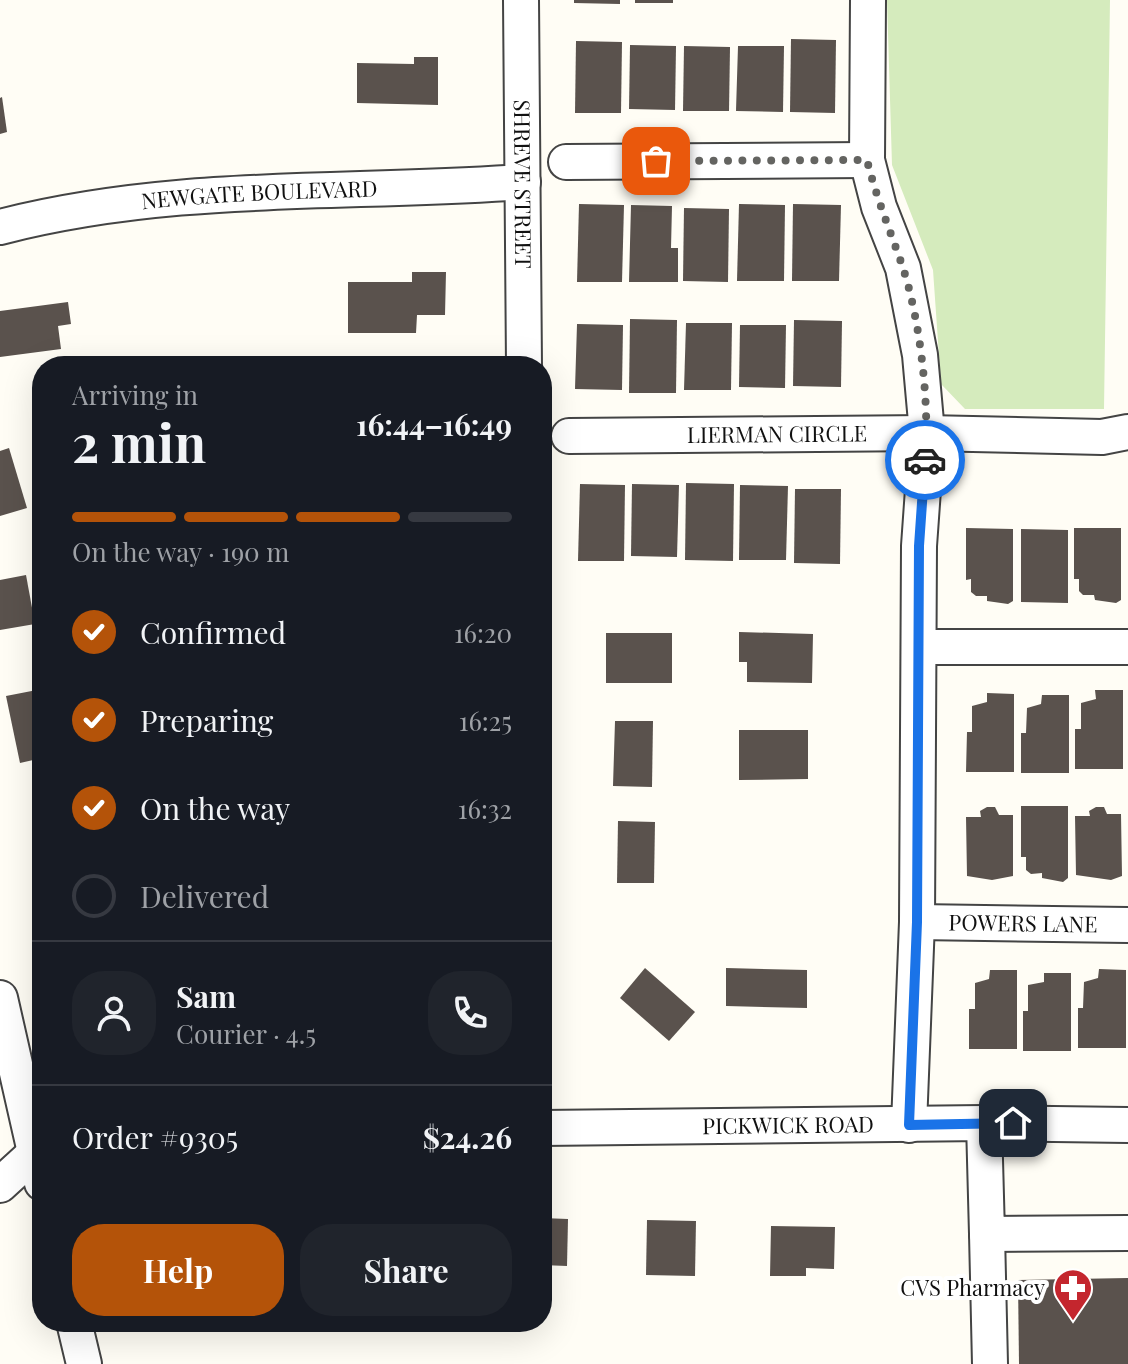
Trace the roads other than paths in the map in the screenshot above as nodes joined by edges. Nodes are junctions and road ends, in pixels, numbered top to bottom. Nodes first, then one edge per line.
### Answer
1 (521, 0) edge
2 (868, 0) edge
3 (867, 160) junction
4 (566, 162) dead end
5 (523, 182) junction
6 (0, 227) edge
7 (524, 356) edge
8 (1128, 432) edge
9 (927, 433) junction
10 (569, 436) dead end
11 (920, 647) junction
12 (1128, 647) edge
13 (917, 922) junction
14 (1128, 925) edge
15 (0, 998) edge
16 (984, 1123) junction
17 (909, 1125) junction
18 (1128, 1125) edge
19 (552, 1128) edge
20 (30, 1145) edge
21 (0, 1185) edge
22 (1128, 1233) edge
23 (987, 1234) junction
24 (76, 1332) edge
25 (84, 1364) edge
26 (990, 1364) edge

1 - 5 street, SHREVE STREET
2 - 3 street
3 - 4 street
3 - 9 street
5 - 6 street, NEWGATE BOULEVARD
5 - 7 street, SHREVE STREET
8 - 9 street, LIERMAN CIRCLE
9 - 10 street, LIERMAN CIRCLE
9 - 11 street
11 - 12 street
11 - 13 street
13 - 14 street, POWERS LANE
13 - 17 street
15 - 20 street
16 - 17 street, PICKWICK ROAD
16 - 18 street, PICKWICK ROAD
16 - 23 street
17 - 19 street, PICKWICK ROAD
20 - 21 street
22 - 23 street
23 - 26 street
24 - 25 street

